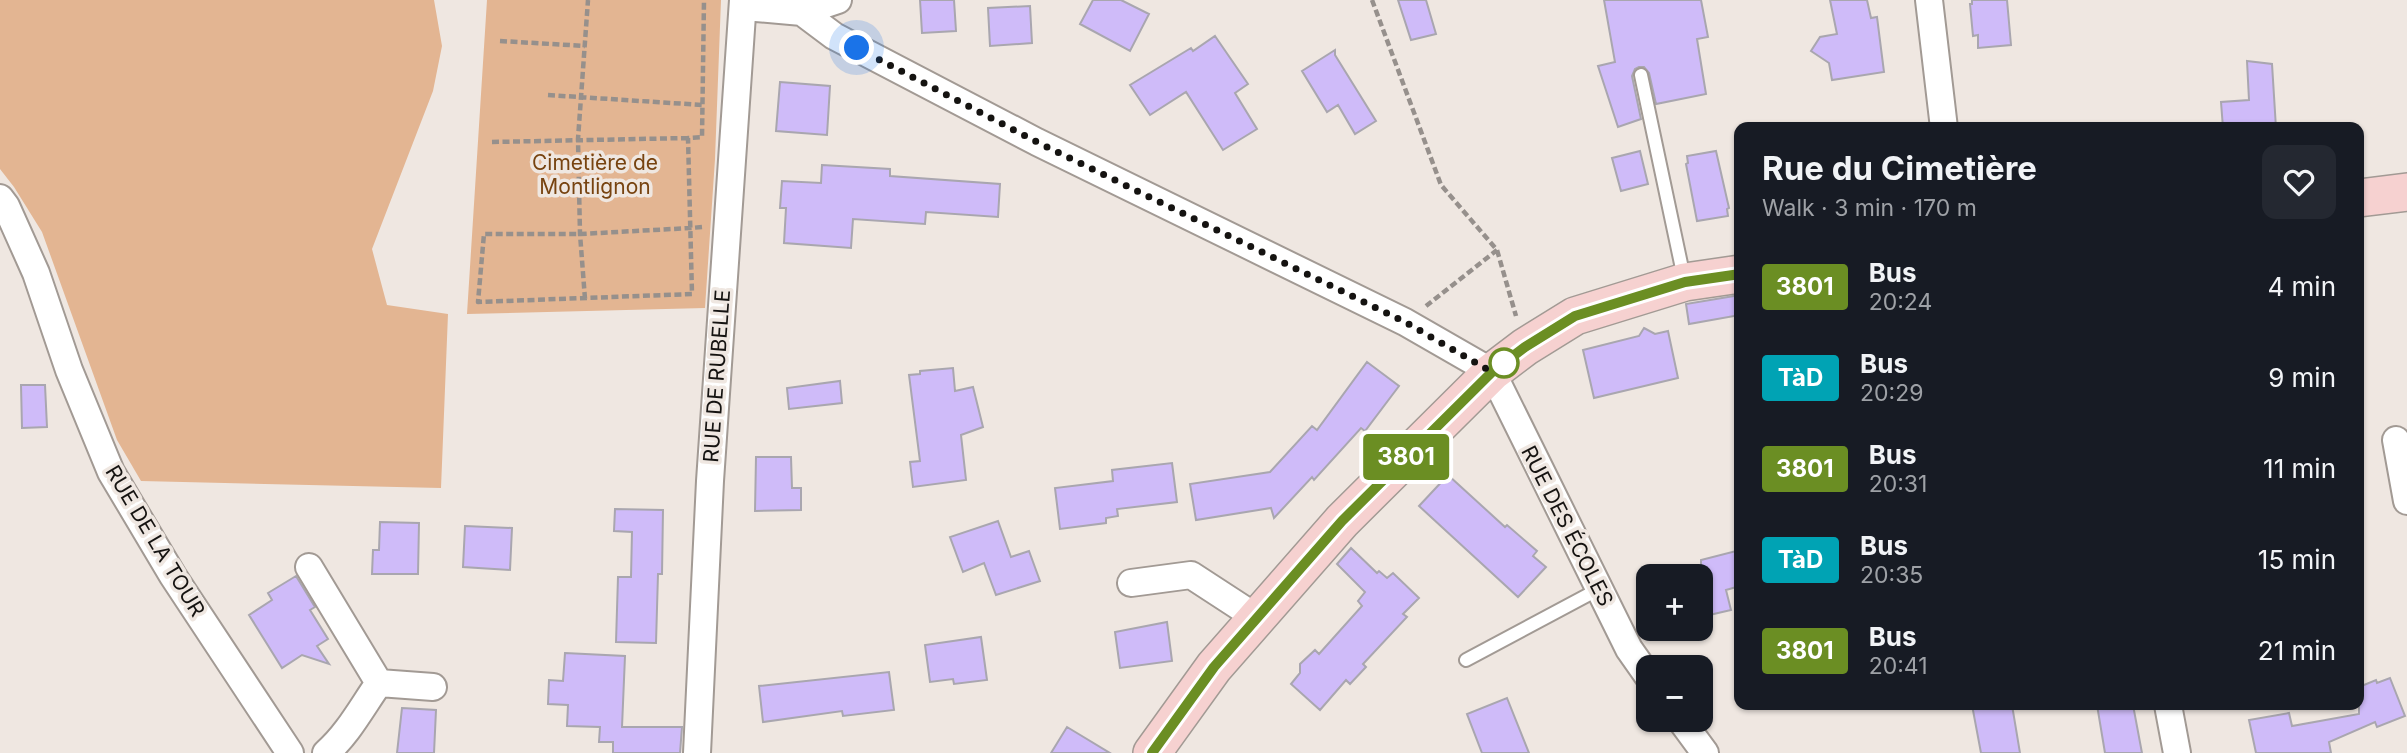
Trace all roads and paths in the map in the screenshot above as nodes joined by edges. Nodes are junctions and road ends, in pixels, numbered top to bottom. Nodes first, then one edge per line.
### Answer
1 (588, 0) edge
2 (705, 0) edge
3 (838, 0) edge
4 (1372, 0) edge
5 (1929, 0) edge
6 (743, 4) edge
7 (802, 12) junction
8 (500, 41) dead end
9 (585, 46) junction
10 (1642, 75) dead end
11 (548, 95) dead end
12 (582, 96) junction
13 (702, 105) junction
14 (1943, 122) edge
15 (688, 138) junction
16 (578, 139) junction
17 (492, 142) dead end
18 (2407, 192) edge
19 (2364, 197) edge
20 (0, 198) edge
21 (728, 225) junction
22 (691, 228) junction
23 (580, 234) junction
24 (1497, 250) junction
25 (1734, 275) edge
26 (1685, 282) junction
27 (584, 299) junction
28 (1405, 322) junction
29 (1525, 347) junction
30 (1492, 372) junction
31 (2396, 440) dead end
32 (2407, 501) edge
33 (309, 567) dead end
34 (1131, 583) dead end
35 (1599, 589) junction
36 (1257, 618) junction
37 (1636, 659) edge
38 (1466, 660) dead end
39 (379, 684) junction
40 (433, 687) dead end
41 (2169, 710) edge
42 (1690, 732) edge
43 (290, 753) edge
44 (326, 753) edge
45 (697, 753) edge
46 (1152, 753) edge
47 (1705, 753) edge
48 (2177, 753) edge

1 - 9 path
2 - 13 path
3 - 7 street
4 - 24 path
5 - 14 street
6 - 7 street
6 - 21 street, RUE DE RUBELLE
7 - 28 street
8 - 9 path
9 - 12 path
10 - 26 lane
11 - 12 path
12 - 13 path
12 - 16 path
13 - 15 path
15 - 16 path
15 - 22 path
16 - 17 path
16 - 23 path
18 - 19 main road
20 - 43 street, RUE DE LA TOUR
21 - 22 path
21 - 45 street, RUE DE RUBELLE
22 - 23 path
22 - 27 path
23 - 27 path
23 - 27 path
24 - 28 path
24 - 29 path
25 - 26 main road
26 - 29 main road
28 - 30 street
29 - 30 main road
30 - 35 street, RUE DES ÉCOLES
30 - 36 main road
31 - 32 street
33 - 39 street
34 - 36 street
35 - 37 street, RUE DES ÉCOLES
35 - 38 lane
36 - 46 main road
39 - 40 street
39 - 44 street
41 - 48 street
42 - 47 street

